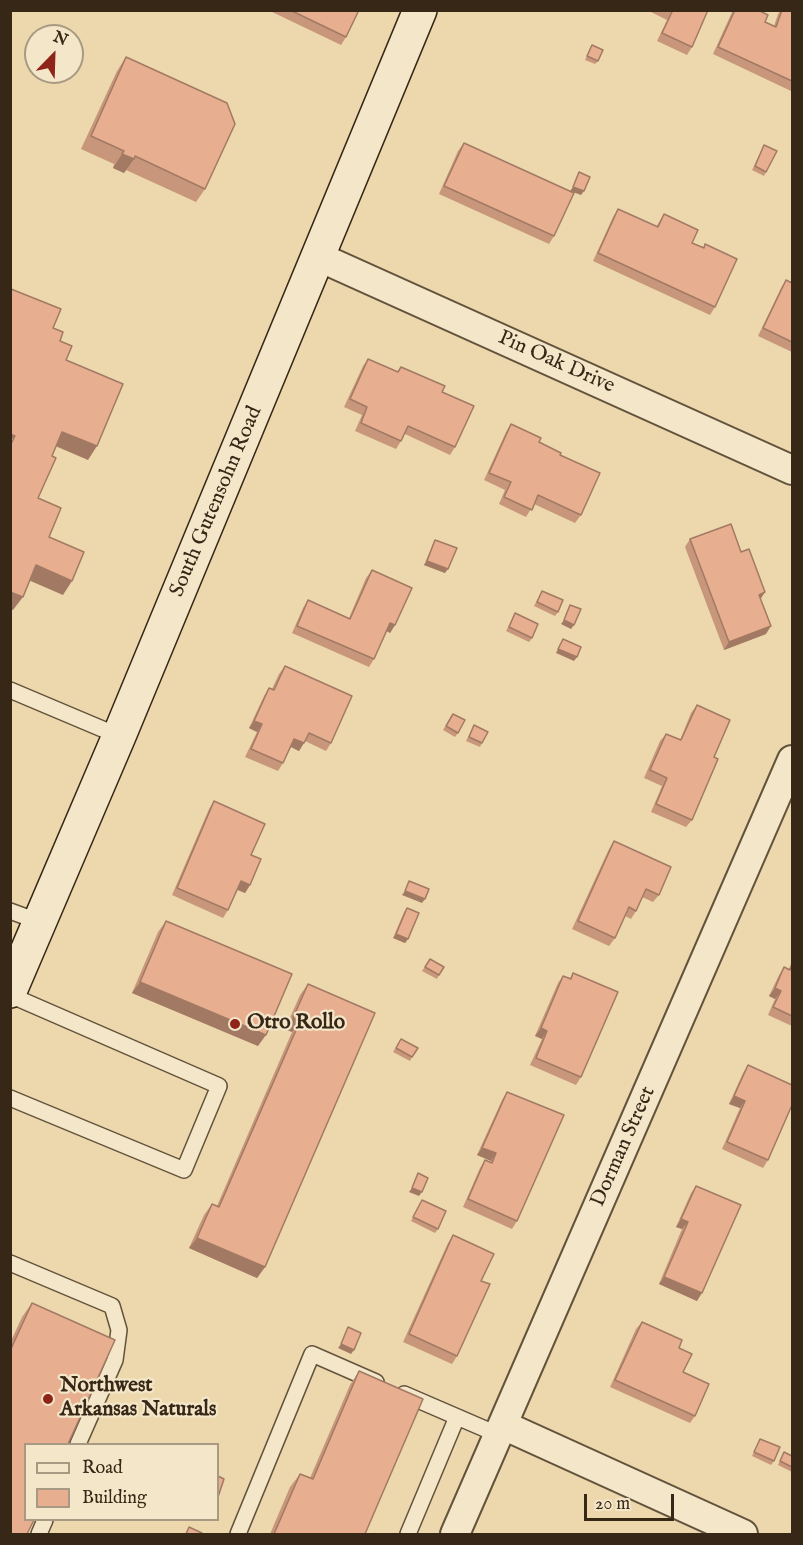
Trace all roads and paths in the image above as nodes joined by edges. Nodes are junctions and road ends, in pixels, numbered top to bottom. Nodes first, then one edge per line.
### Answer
1 (420, 10) edge
2 (319, 257) junction
3 (792, 470) edge
4 (10, 690) edge
5 (120, 736) junction
6 (792, 760) edge
7 (26, 916) edge
8 (10, 993) edge
9 (10, 1098) edge
10 (10, 1263) edge
11 (458, 1417) junction
12 (501, 1430) junction
13 (78, 1443) edge
14 (238, 1534) edge
15 (408, 1534) edge
16 (455, 1534) edge
17 (743, 1534) edge

1 - 2 street, South Gutensohn Road
2 - 3 street, Pin Oak Drive
2 - 5 street, South Gutensohn Road
4 - 5 lane
5 - 7 street, South Gutensohn Road
6 - 12 street, Dorman Street
7 - 8 street, South Gutensohn Road
8 - 9 lane
10 - 13 lane
11 - 12 lane
11 - 14 lane
11 - 15 lane
12 - 16 street, Dorman Street
12 - 17 street

